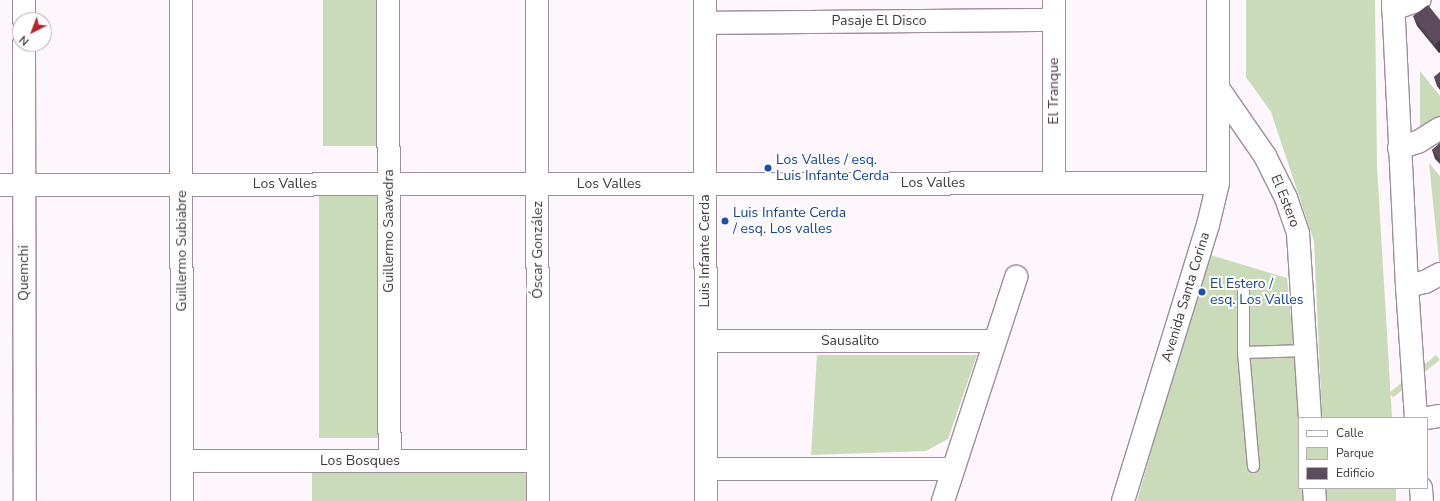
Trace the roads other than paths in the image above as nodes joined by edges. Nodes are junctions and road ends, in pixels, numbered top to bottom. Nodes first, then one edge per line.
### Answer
1 (24, 0) edge
2 (181, 0) edge
3 (388, 0) edge
4 (537, 0) edge
5 (705, 0) edge
6 (1218, 0) edge
7 (1419, 0) edge
8 (1393, 4) edge
9 (1054, 10) edge
10 (24, 12) edge
11 (705, 23) junction
12 (24, 52) edge
13 (1218, 88) junction
14 (1440, 128) edge
15 (1399, 148) junction
16 (1054, 183) junction
17 (1218, 183) junction
18 (389, 184) junction
19 (537, 184) junction
20 (705, 184) junction
21 (0, 185) edge
22 (23, 185) junction
23 (181, 185) junction
24 (1440, 274) edge
25 (1016, 277) dead end
26 (1407, 286) junction
27 (1243, 290) dead end
28 (995, 340) junction
29 (706, 341) junction
30 (1306, 350) junction
31 (1242, 352) junction
32 (1440, 416) edge
33 (1310, 417) edge
34 (1416, 417) edge
35 (1428, 418) edge
36 (390, 461) junction
37 (538, 461) junction
38 (182, 462) junction
39 (1253, 466) dead end
40 (706, 469) junction
41 (953, 469) junction
42 (1314, 489) edge
43 (1421, 489) edge
44 (25, 501) edge
45 (182, 501) edge
46 (538, 501) edge
47 (706, 501) edge
48 (943, 501) edge
49 (1122, 501) edge
50 (1315, 501) edge
51 (1422, 501) edge

1 - 10 street
2 - 23 street, Guillermo Subiabre
3 - 18 street, Guillermo Saavedra
4 - 19 street, Óscar González
5 - 11 street, Luis Infante Cerda
6 - 13 street
7 - 8 street
8 - 15 street
9 - 11 street, Pasaje El Disco
9 - 16 street, El Tranque
11 - 20 street, Luis Infante Cerda
12 - 22 street, Quemchi
13 - 17 street, Avenida Santa Corina
13 - 30 street, El Estero
14 - 15 street
15 - 26 street
16 - 17 street, Los Valles
16 - 20 street, Los Valles
17 - 49 street, Avenida Santa Corina
18 - 19 street, Los Valles
18 - 23 street, Los Valles
18 - 36 street, Guillermo Saavedra
19 - 20 street, Los Valles
19 - 37 street, Óscar González
20 - 29 street, Luis Infante Cerda
21 - 22 street, Los Valles
22 - 23 street, Los Valles
22 - 44 street, Quemchi
23 - 38 street, Guillermo Subiabre
24 - 26 street
25 - 28 street
26 - 34 street
27 - 31 lane
28 - 29 street, Sausalito
28 - 41 street
29 - 40 street, Luis Infante Cerda
30 - 31 lane
30 - 33 street, El Estero
31 - 39 lane
32 - 35 street
36 - 37 street, Los Bosques
36 - 38 street, Los Bosques
37 - 46 street, Óscar González
38 - 45 street, Guillermo Subiabre
40 - 41 street
40 - 47 street, Luis Infante Cerda
41 - 48 street
42 - 50 street
43 - 51 street

